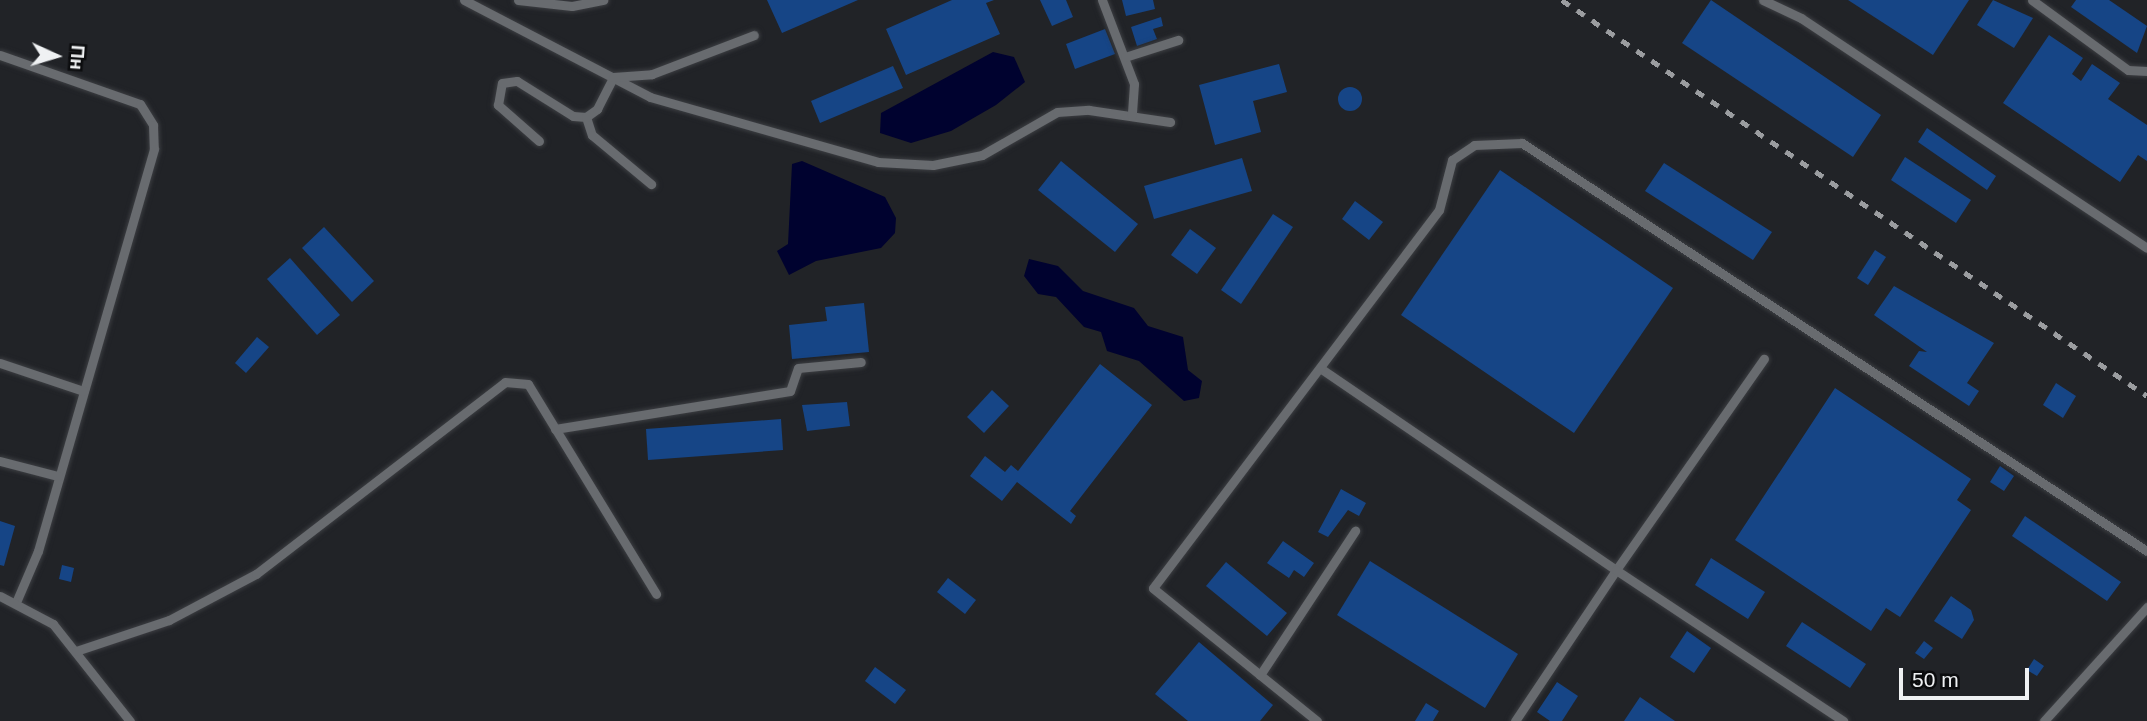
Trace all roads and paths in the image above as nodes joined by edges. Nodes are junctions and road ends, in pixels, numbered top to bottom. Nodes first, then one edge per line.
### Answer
1 (464, 0) edge
2 (517, 0) edge
3 (603, 0) edge
4 (1102, 0) edge
5 (1763, 0) edge
6 (2032, 0) edge
7 (591, 1) edge
8 (754, 35) dead end
9 (1178, 40) dead end
10 (0, 55) edge
11 (1125, 57) junction
12 (2147, 71) edge
13 (613, 77) junction
14 (1132, 116) junction
15 (586, 117) junction
16 (1170, 122) dead end
17 (539, 142) dead end
18 (651, 184) dead end
19 (2147, 248) edge
20 (1764, 359) dead end
21 (861, 362) dead end
22 (0, 363) edge
23 (1320, 368) junction
24 (83, 391) junction
25 (555, 429) junction
26 (0, 461) edge
27 (58, 477) junction
28 (1355, 531) dead end
29 (2147, 551) edge
30 (1616, 570) junction
31 (656, 594) dead end
32 (0, 596) edge
33 (17, 600) junction
34 (2147, 607) edge
35 (76, 651) junction
36 (1260, 675) junction
37 (130, 721) edge
38 (1317, 721) edge
39 (1515, 721) edge
40 (1843, 721) edge
41 (2044, 721) edge

1 - 13 lane
2 - 7 lane
3 - 7 lane
4 - 11 lane
5 - 19 lane
6 - 12 lane
8 - 13 lane
9 - 11 lane
10 - 24 lane
11 - 14 lane
13 - 14 lane
13 - 15 lane
14 - 16 lane
15 - 17 lane
15 - 18 lane
20 - 30 lane
21 - 25 lane
22 - 24 lane
23 - 29 lane
23 - 30 lane
23 - 36 lane
24 - 27 lane
25 - 31 lane
25 - 35 lane
26 - 27 lane
27 - 33 lane
28 - 36 lane
30 - 39 lane
30 - 40 lane
32 - 33 lane
33 - 35 lane
34 - 41 lane
35 - 37 lane
36 - 38 lane

